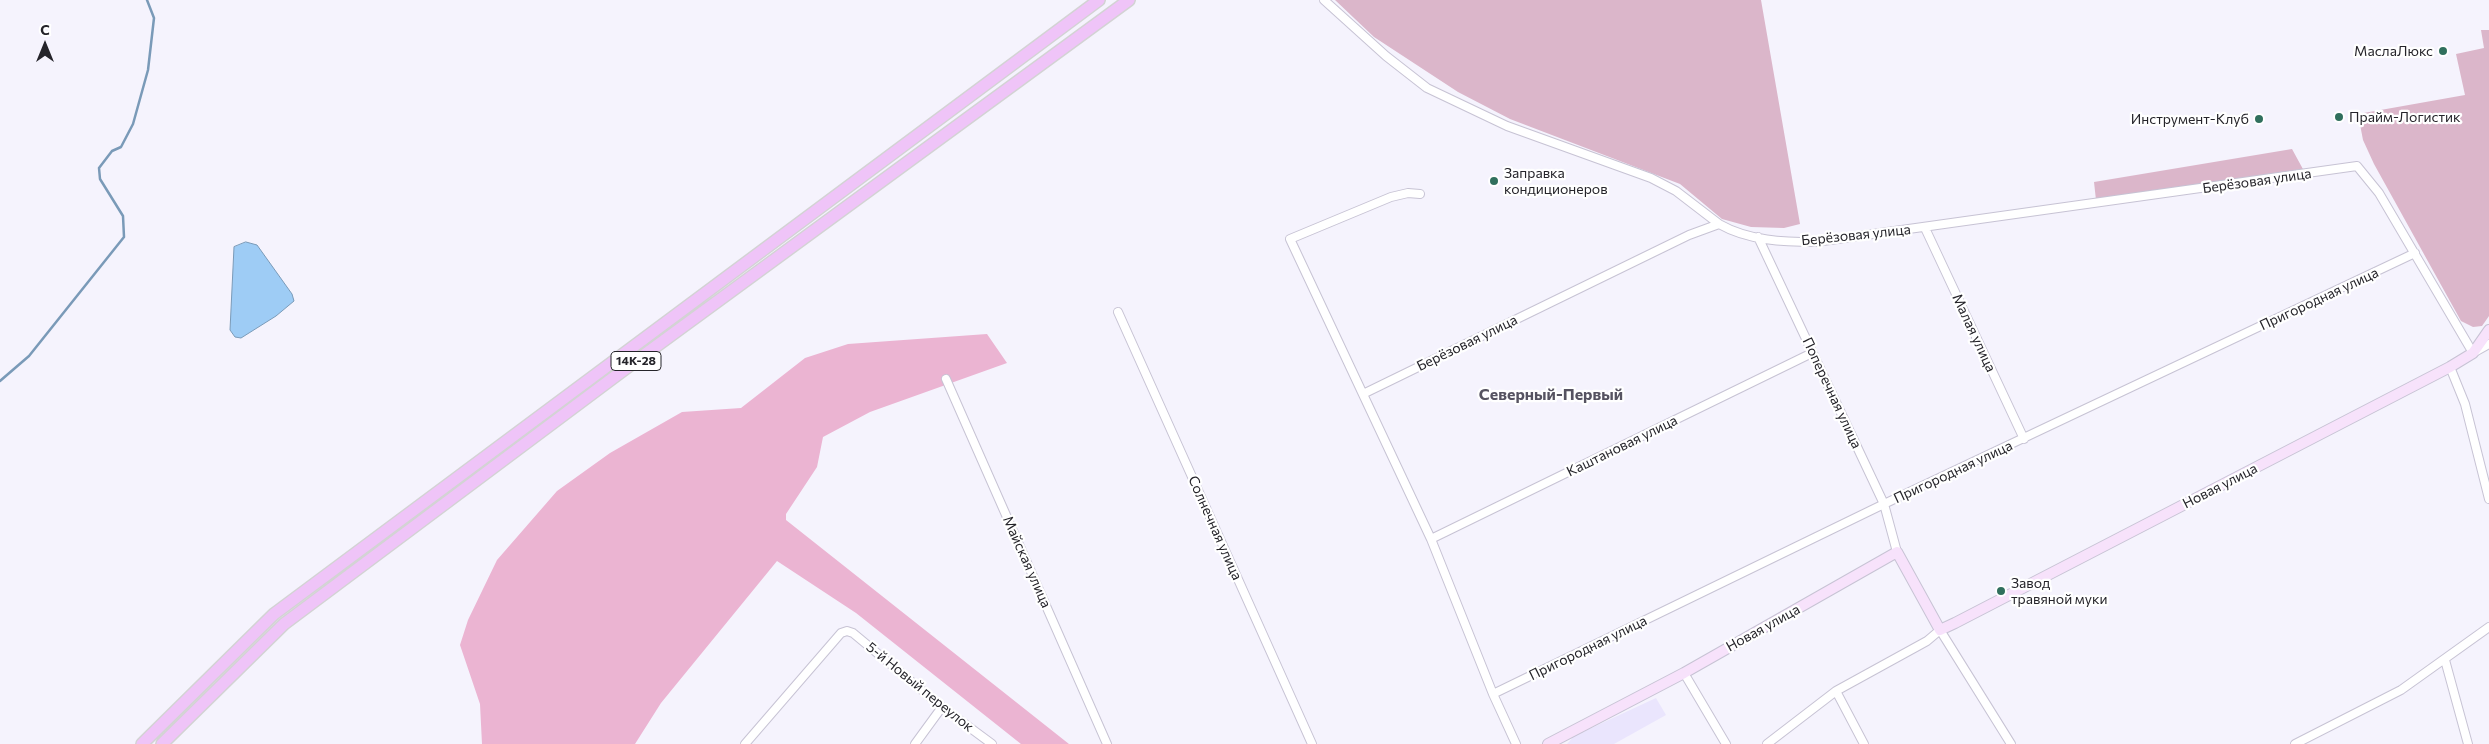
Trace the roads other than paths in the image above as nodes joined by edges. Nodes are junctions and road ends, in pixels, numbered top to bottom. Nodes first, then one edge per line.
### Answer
1 (1099, 0) edge
2 (1130, 0) edge
3 (1324, 0) edge
4 (1420, 194) dead end
5 (1720, 224) junction
6 (1925, 228) junction
7 (1758, 237) junction
8 (2415, 253) junction
9 (1118, 312) dead end
10 (2489, 330) edge
11 (2489, 344) edge
12 (1812, 352) junction
13 (2472, 353) junction
14 (2450, 367) junction
15 (946, 379) dead end
16 (1363, 394) junction
17 (2024, 439) junction
18 (2489, 500) edge
19 (1884, 504) junction
20 (1431, 539) junction
21 (1897, 552) junction
22 (2489, 628) edge
23 (1940, 630) junction
24 (2445, 660) junction
25 (1684, 673) junction
26 (1836, 691) junction
27 (1493, 694) junction
28 (942, 707) junction
29 (142, 744) edge
30 (162, 744) edge
31 (745, 744) edge
32 (915, 744) edge
33 (992, 744) edge
34 (1107, 744) edge
35 (1312, 744) edge
36 (1516, 744) edge
37 (1548, 744) edge
38 (1726, 744) edge
39 (1767, 744) edge
40 (1864, 744) edge
41 (2011, 744) edge
42 (2295, 744) edge
43 (2468, 744) edge

1 - 29 main road, 14К-28
2 - 30 main road, 14К-28
3 - 5 street
4 - 16 street
5 - 7 street, Берёзовая улица
5 - 16 street, Берёзовая улица
6 - 7 street, Берёзовая улица
6 - 8 street, Берёзовая улица
6 - 17 street, Малая улица
7 - 12 street, Поперечная улица
8 - 13 street
8 - 17 street, Пригородная улица
9 - 35 street, Солнечная улица
10 - 13 street, Новая улица
11 - 13 street
12 - 19 street, Поперечная улица
12 - 20 street, Каштановая улица
13 - 14 street, Новая улица
14 - 18 street
14 - 23 street, Новая улица
15 - 34 street, Майская улица
16 - 20 street
17 - 19 street, Пригородная улица
19 - 21 street, Поперечная улица
19 - 27 street, Пригородная улица
20 - 27 street
21 - 23 street
21 - 25 street, Новая улица
22 - 24 street
23 - 26 street, Новая улица
23 - 41 street
24 - 42 street
24 - 43 street
25 - 37 street, Новая улица
25 - 38 street
26 - 39 street, Новая улица
26 - 40 street
27 - 36 street
28 - 31 street, 5-й Новый переулок
28 - 32 street
28 - 33 street, 5-й Новый переулок

